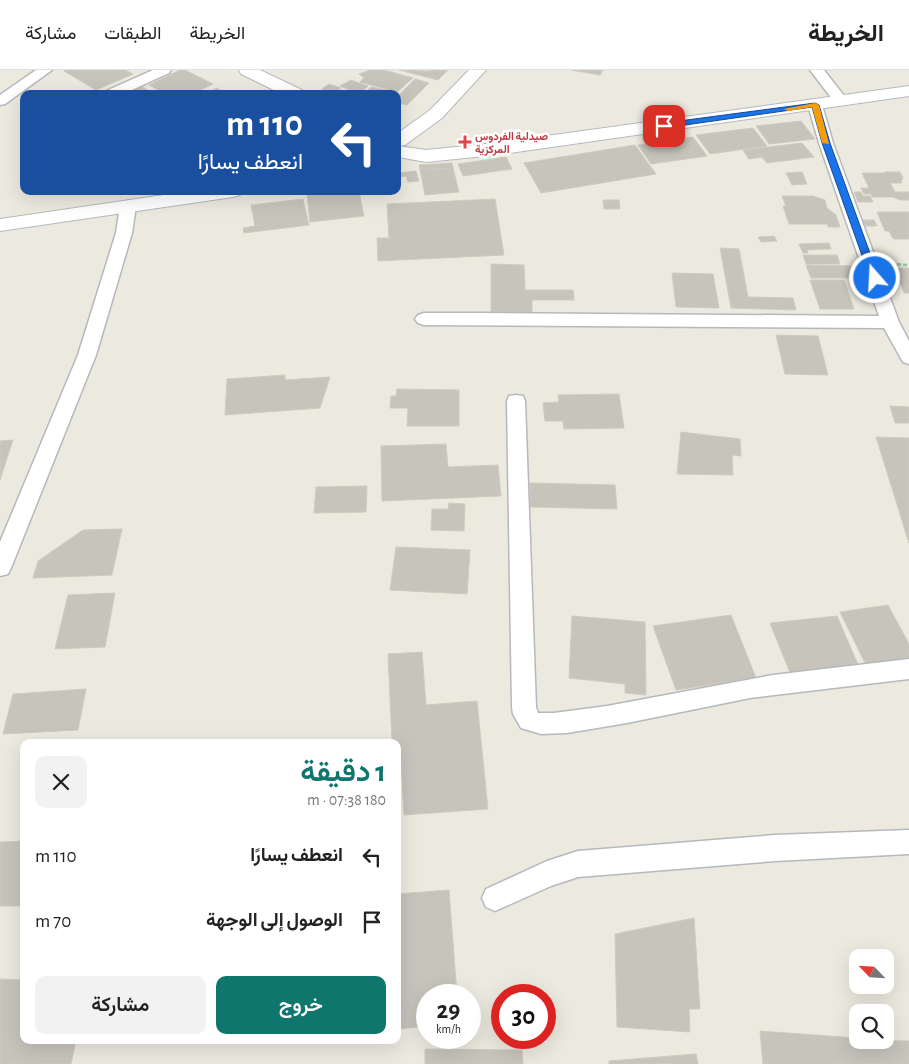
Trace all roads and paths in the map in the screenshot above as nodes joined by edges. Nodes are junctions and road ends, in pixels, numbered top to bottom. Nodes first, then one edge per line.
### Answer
1 (45, 70) edge
2 (164, 70) edge
3 (247, 70) edge
4 (478, 70) edge
5 (817, 70) edge
6 (120, 90) edge
7 (288, 90) edge
8 (909, 91) edge
9 (0, 101) edge
10 (841, 101) junction
11 (815, 105) junction
12 (436, 114) junction
13 (434, 142) junction
14 (402, 143) edge
15 (532, 144) junction
16 (205, 195) edge
17 (128, 206) junction
18 (0, 225) edge
19 (424, 319) dead end
20 (890, 322) junction
21 (909, 358) edge
22 (516, 401) dead end
23 (0, 568) edge
24 (909, 669) edge
25 (909, 842) edge
26 (495, 898) dead end

1 - 9 street
2 - 6 street
3 - 7 main road
4 - 12 main road
5 - 10 street
8 - 10 main road
10 - 11 main road
11 - 15 main road
11 - 20 street
12 - 13 main road
12 - 14 main road
13 - 14 main road
13 - 15 main road
14 - 15 main road
16 - 17 main road
17 - 18 main road
17 - 23 street
19 - 20 street
20 - 21 street
22 - 24 street
25 - 26 street

